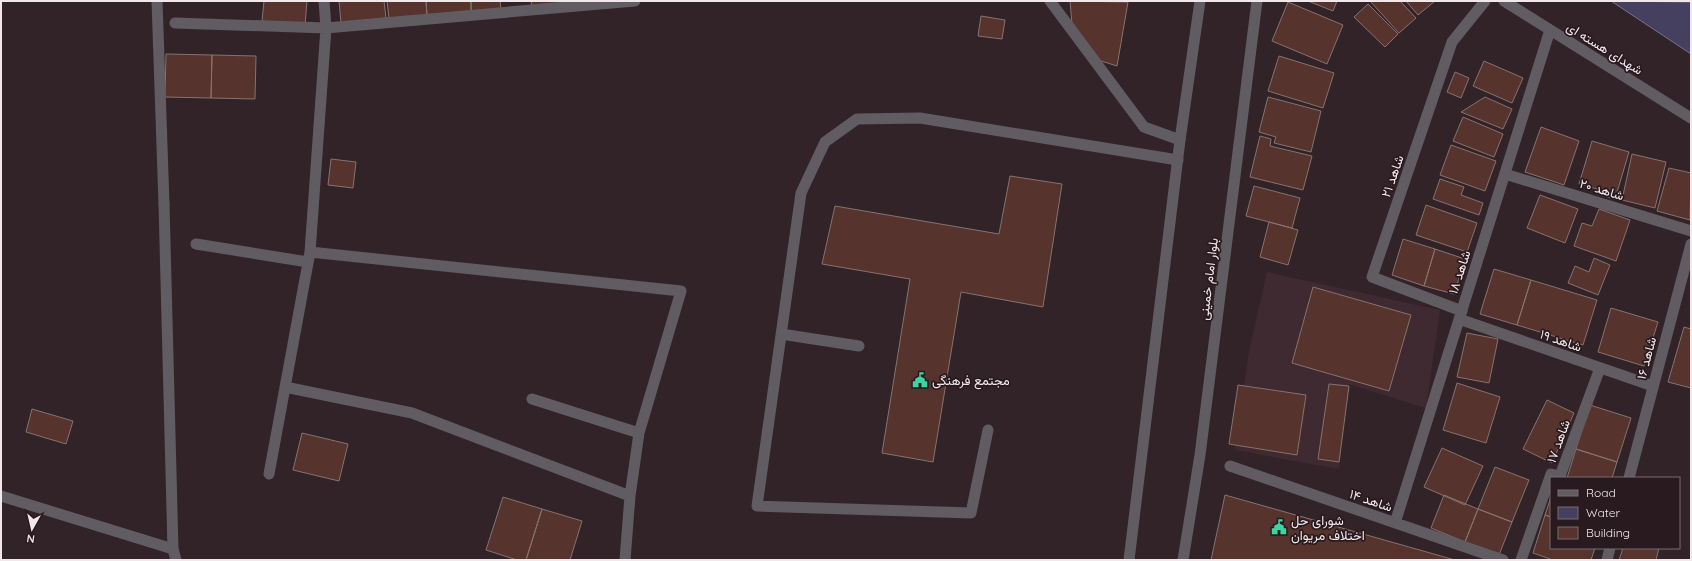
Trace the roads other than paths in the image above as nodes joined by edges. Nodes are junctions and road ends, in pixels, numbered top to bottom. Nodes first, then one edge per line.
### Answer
1 (157, 1) edge
2 (324, 1) edge
3 (634, 1) edge
4 (1050, 1) edge
5 (1200, 1) edge
6 (1257, 1) edge
7 (1484, 1) edge
8 (1504, 1) edge
9 (524, 6) edge
10 (176, 23) dead end
11 (326, 28) junction
12 (1550, 30) junction
13 (1691, 118) edge
14 (1180, 140) junction
15 (1178, 160) junction
16 (1505, 174) junction
17 (1691, 231) edge
18 (196, 244) dead end
19 (1691, 244) edge
20 (309, 257) junction
21 (1460, 315) junction
22 (781, 334) junction
23 (859, 346) dead end
24 (1600, 368) junction
25 (1653, 386) junction
26 (285, 387) junction
27 (532, 399) dead end
28 (988, 430) dead end
29 (639, 433) junction
30 (1230, 466) dead end
31 (269, 474) dead end
32 (1629, 477) edge
33 (1, 496) edge
34 (630, 496) junction
35 (1395, 523) junction
36 (173, 549) junction
37 (1610, 549) edge
38 (176, 560) edge
39 (625, 560) edge
40 (1129, 560) edge
41 (1183, 560) edge
42 (1503, 560) edge
43 (1521, 560) edge
44 (1607, 560) edge

1 - 36 street
2 - 11 street
3 - 9 street
4 - 14 street
5 - 14 street
6 - 41 street, بلوار امام خمینی
7 - 21 street, شاهد ۲۱
8 - 12 street, شهدای هسته ای
9 - 11 street
10 - 11 street
11 - 20 street
12 - 13 street, شهدای هسته ای
12 - 16 street, شاهد ۱۸
14 - 15 street
15 - 22 street
15 - 40 street
16 - 17 street, شاهد ۲۰
16 - 21 street, شاهد ۱۸
18 - 20 street
19 - 25 street, شاهد ۱۶
20 - 26 street
20 - 29 street
21 - 24 street, شاهد ۱۹
21 - 35 street, شاهد ۱۸
22 - 23 street
22 - 28 street
24 - 25 street, شاهد ۱۹
24 - 43 street, شاهد ۱۷
25 - 32 street, شاهد ۱۶
26 - 31 street
26 - 34 street
27 - 29 street
29 - 34 street
30 - 35 street, شاهد ۱۴
33 - 36 street
34 - 39 street
35 - 42 street, شاهد ۱۴
36 - 38 street
37 - 44 street

